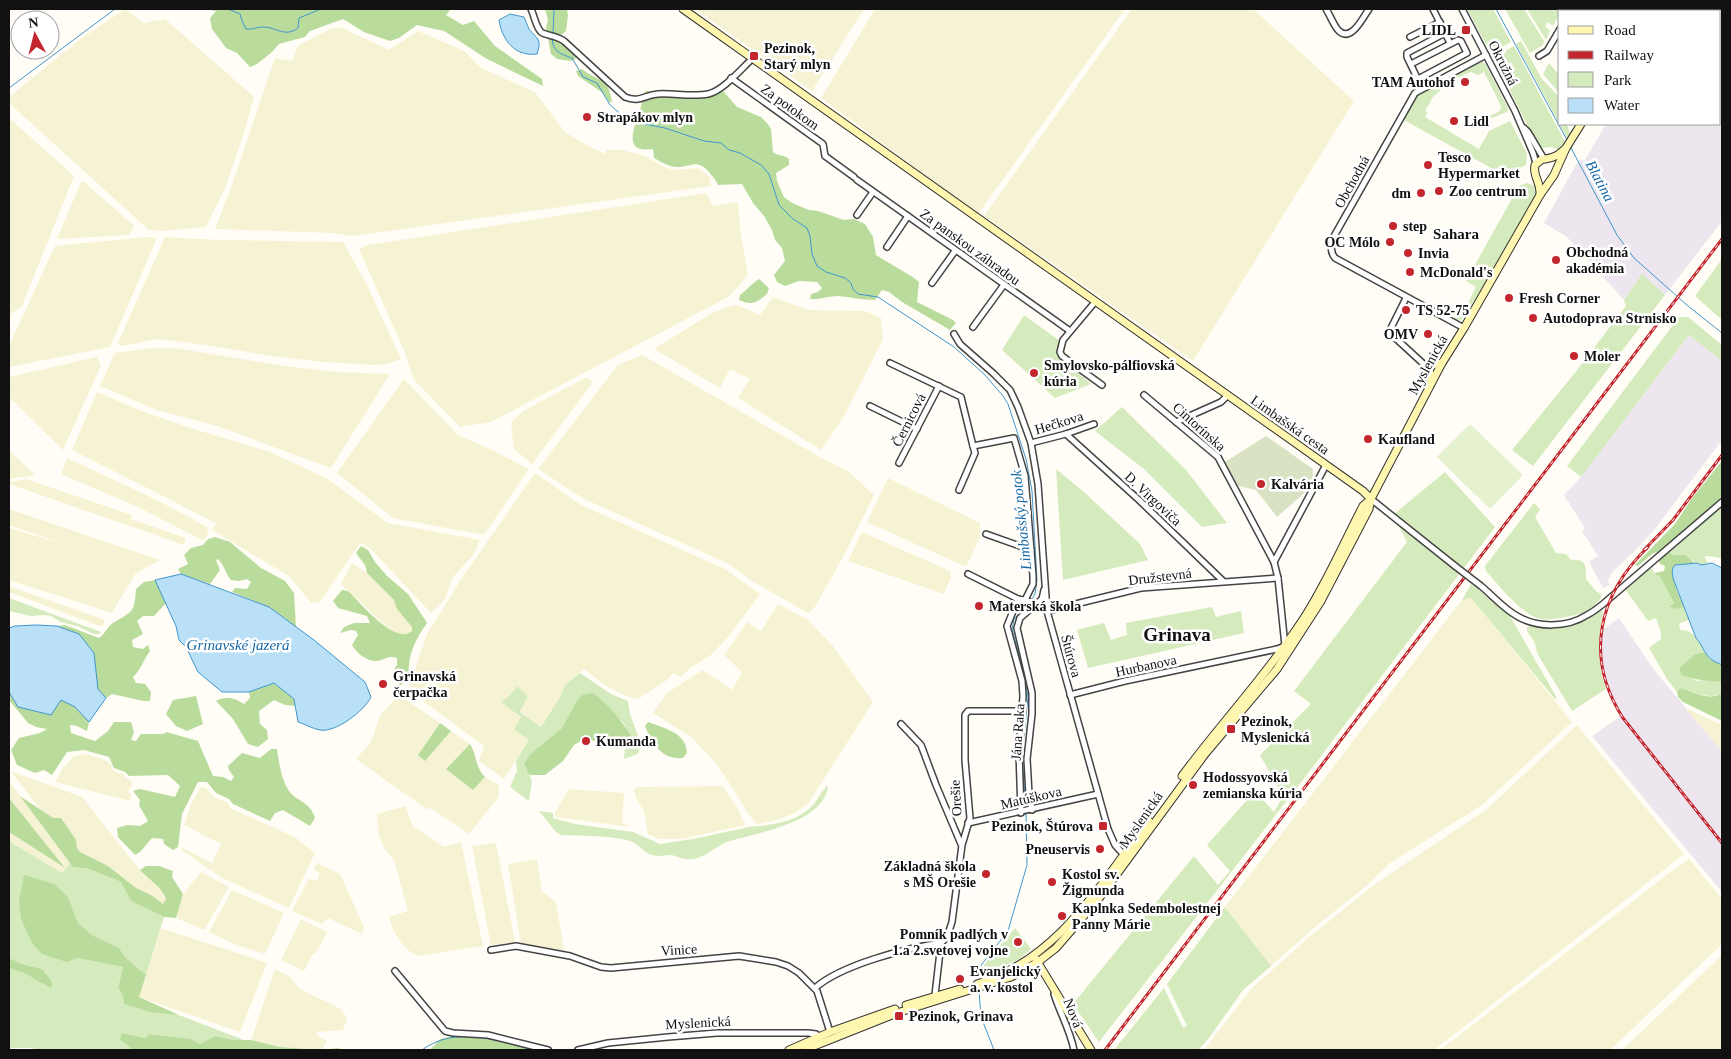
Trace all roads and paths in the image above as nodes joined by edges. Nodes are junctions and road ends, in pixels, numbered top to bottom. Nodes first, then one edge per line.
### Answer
1 (531, 9) edge
2 (683, 9) edge
3 (1326, 9) edge
4 (1369, 9) edge
5 (1433, 9) edge
6 (1462, 9) edge
7 (1440, 22) junction
8 (1558, 32) edge
9 (1445, 33) junction
10 (1410, 37) dead end
11 (1450, 43) junction
12 (1486, 55) junction
13 (1539, 56) dead end
14 (753, 58) junction
15 (1456, 60) junction
16 (1411, 64) junction
17 (1460, 68) junction
18 (731, 78) junction
19 (1418, 80) junction
20 (1422, 88) junction
21 (1580, 125) edge
22 (1523, 128) junction
23 (1566, 148) junction
24 (1546, 159) junction
25 (1536, 163) junction
26 (1555, 172) junction
27 (855, 178) joint
28 (1537, 178) junction
29 (1551, 179) junction
30 (873, 192) junction
31 (1540, 195) junction
32 (857, 215) dead end
33 (908, 216) junction
34 (887, 247) dead end
35 (956, 251) junction
36 (932, 283) dead end
37 (1003, 286) junction
38 (1406, 298) junction
39 (1095, 302) junction
40 (973, 327) dead end
41 (1464, 328) junction
42 (1070, 332) junction
43 (954, 334) dead end
44 (890, 363) dead end
45 (1442, 363) junction
46 (1427, 368) junction
47 (1435, 376) junction
48 (1431, 383) junction
49 (1102, 384) dead end
50 (939, 386) junction
51 (1144, 395) dead end
52 (1227, 396) junction
53 (870, 406) dead end
54 (1176, 422) junction
55 (1094, 424) dead end
56 (917, 429) junction
57 (1066, 434) junction
58 (1031, 443) junction
59 (973, 446) junction
60 (900, 463) dead end
61 (1326, 466) junction
62 (959, 490) dead end
63 (1371, 499) junction
64 (1722, 503) edge
65 (986, 534) dead end
66 (1031, 550) junction
67 (1274, 562) junction
68 (968, 574) dead end
69 (1278, 578) junction
70 (1224, 581) junction
71 (1045, 587) junction
72 (1018, 599) junction
73 (1025, 600) junction
74 (1036, 604) junction
75 (1047, 611) junction
76 (1285, 646) junction
77 (1070, 695) junction
78 (1023, 711) junction
79 (901, 724) dead end
80 (1098, 794) junction
81 (1031, 811) junction
82 (1022, 812) junction
83 (968, 823) junction
84 (962, 845) junction
85 (1126, 856) junction
86 (941, 943) junction
87 (491, 950) dead end
88 (1036, 959) junction
89 (395, 971) dead end
90 (1052, 984) junction
91 (979, 986) junction
92 (815, 988) junction
93 (935, 995) junction
94 (830, 1032) junction
95 (820, 1037) junction
96 (815, 1046) junction
97 (800, 1049) edge
98 (1074, 1049) edge
99 (548, 1050) edge
100 (578, 1050) edge
101 (789, 1050) edge
102 (1091, 1050) edge

1 - 18 street
2 - 14 main road, Limbašská cesta
3 - 4 street
5 - 7 street
6 - 12 street, Okružná
7 - 9 street
7 - 10 street
8 - 13 street
9 - 11 street
9 - 16 street
11 - 15 street
11 - 16 street
12 - 17 street, Obchodná
12 - 22 street, Okružná
14 - 18 street
14 - 39 main road, Limbašská cesta
15 - 17 street
15 - 19 street
16 - 19 street
17 - 20 street, Obchodná
18 - 27 street, Za potokom
19 - 20 street
20 - 38 street, Obchodná
21 - 23 main road
22 - 24 street, Okružná
22 - 25 street, Okružná
23 - 24 main road
23 - 26 main road
24 - 25 main road
24 - 26 main road
25 - 28 main road
26 - 29 main road
27 - 30 street, Za panskou záhradou
28 - 29 main road
28 - 31 main road
29 - 31 main road, Myslenická
30 - 32 street
30 - 33 street, Za panskou záhradou
31 - 41 main road, Myslenická
33 - 34 street
33 - 35 street, Za panskou záhradou
35 - 36 street
35 - 37 street, Za panskou záhradou
37 - 40 street
37 - 42 street, Za panskou záhradou
38 - 41 street, Obchodná
38 - 46 street
39 - 42 street
39 - 52 main road, Limbašská cesta
41 - 45 main road, Myslenická
42 - 49 street
43 - 58 street, Štúrova
44 - 50 street
45 - 46 main road
45 - 47 main road, Myslenická
46 - 47 street
46 - 48 main road
47 - 48 main road, Myslenická
48 - 63 main road, Myslenická
50 - 56 street, Černicová
50 - 59 street
51 - 54 street, Cintorínska
52 - 54 street
52 - 61 main road, Limbašská cesta
53 - 56 street
54 - 67 street, Cintorínska
55 - 57 street, Hečkova
56 - 60 street, Černicová
57 - 58 street, Hečkova
57 - 70 street, D. Virgoviča
58 - 71 street, Štúrova
59 - 62 street
59 - 66 street
61 - 63 main road, Limbašská cesta
61 - 67 street
63 - 64 street, bridge
63 - 76 main road, Myslenická
63 - 85 main road, Myslenická
65 - 66 street
66 - 73 street
67 - 69 street, Cintorínska
68 - 72 street
69 - 70 street, Družstevná
69 - 76 street, Cintorínska
70 - 75 street, Družstevná
71 - 74 street, Jána Raka
71 - 75 street, Štúrova
72 - 73 street
72 - 78 street
73 - 74 street
74 - 75 street
74 - 81 street, Jána Raka
75 - 77 street, Štúrova
76 - 77 street, Hurbanova
76 - 85 main road, Myslenická
77 - 80 street, Štúrova
78 - 82 street
78 - 83 street, Orešie
79 - 84 street
80 - 81 street, Matúškova
80 - 85 street, Štúrova
81 - 82 street, Matúškova
82 - 83 street, Matúškova
83 - 84 street, Orešie
84 - 86 street, Orešie
85 - 88 main road, Myslenická
86 - 92 street
86 - 93 street, Orešie
87 - 92 street, Vinice
88 - 90 main road
88 - 91 main road, Myslenická
89 - 99 street
90 - 98 street, Nová
90 - 102 main road
91 - 93 main road, Myslenická
91 - 96 main road, Myslenická
92 - 94 street, Vinice
93 - 94 main road, Myslenická
94 - 95 main road, Myslenická
95 - 96 main road
95 - 97 main road, Myslenická
95 - 100 street, Myslenická
96 - 97 main road, Myslenická
97 - 101 main road, Myslenická

